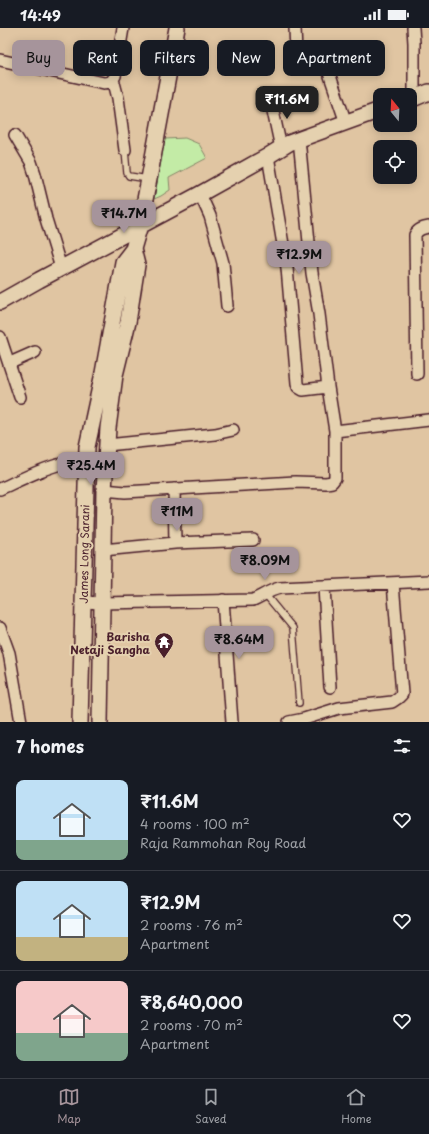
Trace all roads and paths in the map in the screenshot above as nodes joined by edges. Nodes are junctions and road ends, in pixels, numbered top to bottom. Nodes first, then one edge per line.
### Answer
1 (123, 28) edge
2 (177, 28) edge
3 (295, 28) edge
4 (413, 28) edge
5 (0, 60) edge
6 (113, 79) junction
7 (412, 88) edge
8 (429, 92) edge
9 (270, 97) dead end
10 (417, 97) edge
11 (373, 113) edge
12 (346, 123) junction
13 (15, 135) dead end
14 (299, 139) junction
15 (281, 148) junction
16 (125, 150) joint
17 (268, 156) junction
18 (149, 179) junction
19 (200, 194) junction
20 (140, 226) junction
21 (429, 228) edge
22 (133, 249) junction
23 (61, 268) junction
24 (0, 302) edge
25 (227, 306) dead end
26 (0, 337) edge
27 (35, 352) dead end
28 (10, 363) junction
29 (417, 374) dead end
30 (328, 386) junction
31 (20, 397) dead end
32 (429, 420) edge
33 (233, 430) dead end
34 (335, 431) junction
35 (107, 445) junction
36 (87, 460) junction
37 (106, 461) junction
38 (0, 489) edge
39 (174, 489) junction
40 (104, 490) junction
41 (253, 540) dead end
42 (175, 544) junction
43 (103, 550) junction
44 (429, 581) edge
45 (393, 583) junction
46 (324, 586) junction
47 (265, 594) junction
48 (223, 600) junction
49 (83, 602) junction
50 (102, 603) junction
51 (0, 628) edge
52 (330, 687) dead end
53 (298, 703) dead end
54 (327, 717) edge
55 (22, 722) edge
56 (80, 722) edge
57 (100, 722) edge
58 (232, 722) edge
59 (289, 722) edge

1 - 6 street
2 - 18 main road
3 - 12 street
4 - 7 street
5 - 6 street
6 - 16 street
8 - 10 main road
9 - 15 street
11 - 12 main road
12 - 14 main road
13 - 23 street
14 - 15 main road
14 - 30 street
15 - 17 main road
16 - 18 lane
17 - 19 main road
17 - 30 street
18 - 20 main road
19 - 20 main road
19 - 25 street
20 - 22 main road
20 - 23 main road
21 - 29 street
22 - 35 main road
22 - 36 main road, James Long Sarani
23 - 24 main road
26 - 28 street
27 - 28 street
28 - 31 street
30 - 34 street
32 - 34 street
33 - 35 street
34 - 39 street
35 - 37 main road
36 - 37 street
36 - 38 street
36 - 49 main road, James Long Sarani
37 - 40 main road
39 - 40 street
39 - 42 street
40 - 43 main road
41 - 42 street
42 - 43 street
43 - 50 main road
44 - 45 street
45 - 46 street
45 - 54 street
46 - 47 street
46 - 52 street
47 - 48 street
47 - 53 lane
48 - 50 street
48 - 58 street
49 - 50 street
49 - 56 main road, James Long Sarani
50 - 57 main road
51 - 55 street
54 - 59 street

